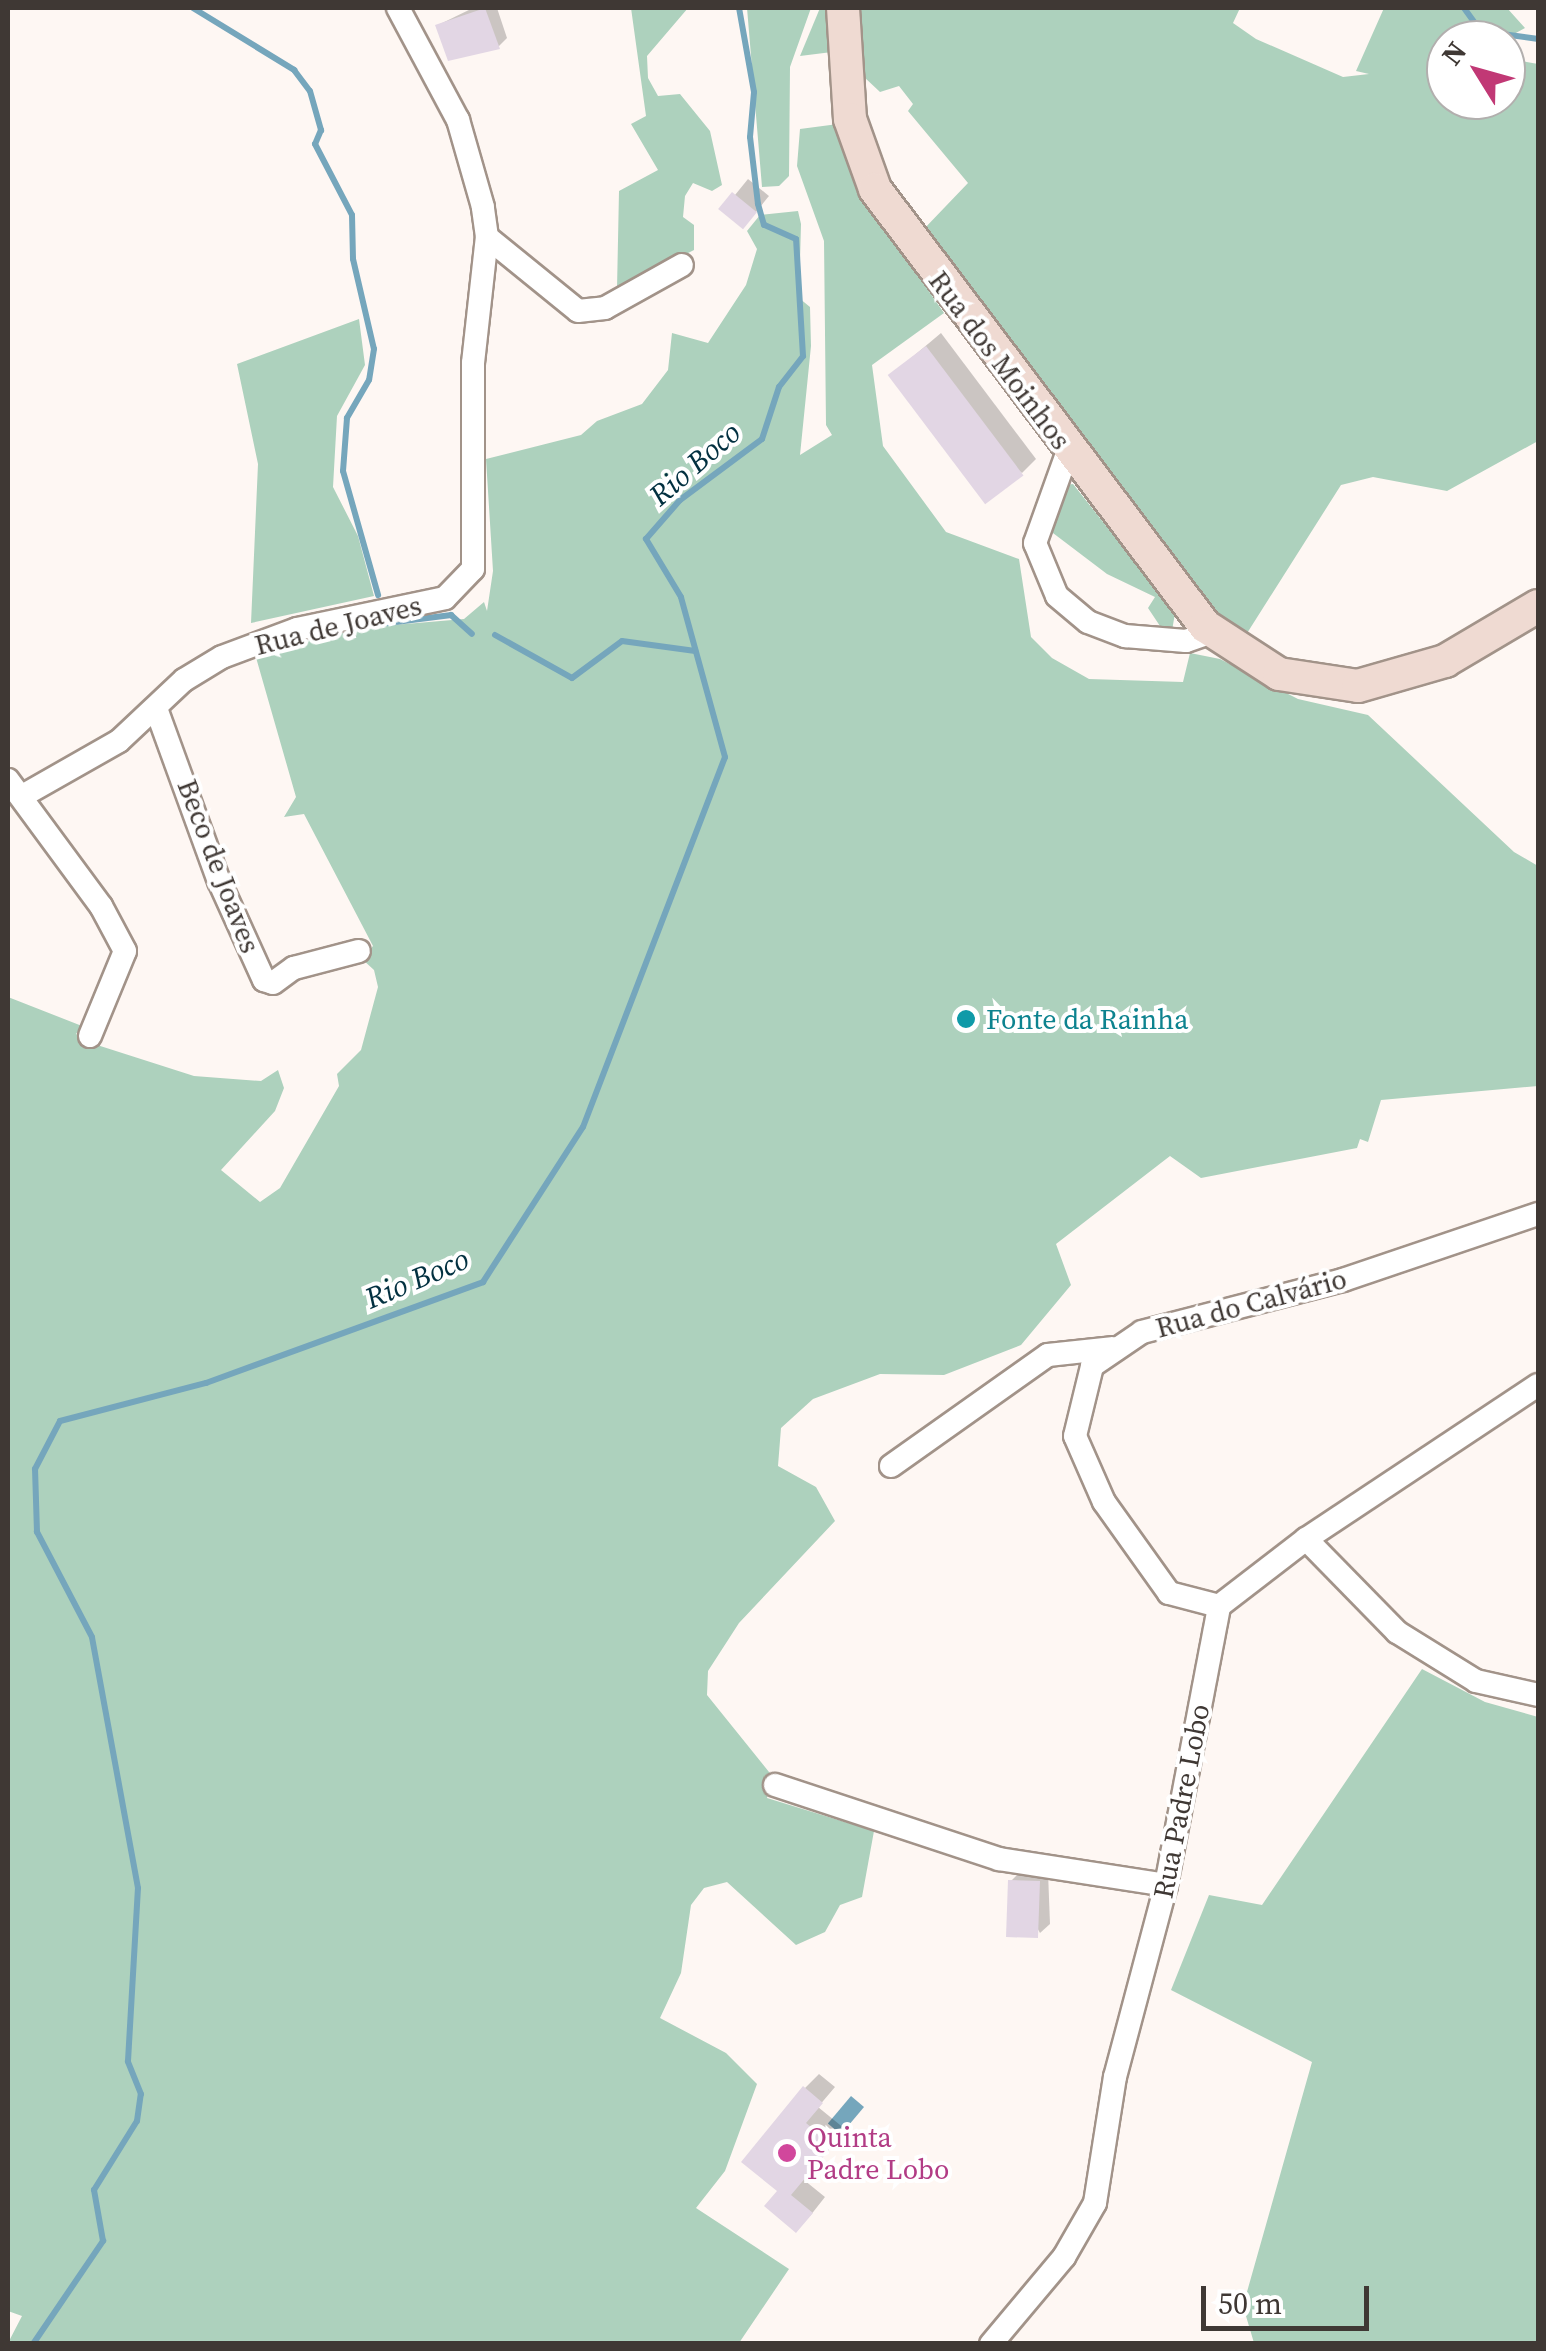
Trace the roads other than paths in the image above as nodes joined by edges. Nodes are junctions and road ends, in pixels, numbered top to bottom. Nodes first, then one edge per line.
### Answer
1 (398, 8) edge
2 (843, 8) edge
3 (487, 238) junction
4 (682, 265) dead end
5 (1068, 450) junction
6 (1538, 606) edge
7 (1212, 632) junction
8 (157, 711) junction
9 (16, 787) edge
10 (359, 951) dead end
11 (90, 1036) dead end
12 (1538, 1214) edge
13 (1118, 1348) junction
14 (1538, 1386) edge
15 (892, 1466) dead end
16 (1306, 1539) junction
17 (1218, 1606) junction
18 (1538, 1694) edge
19 (776, 1785) dead end
20 (1166, 1886) junction
21 (990, 2344) edge

1 - 3 street
2 - 5 main road, Rua dos Moinhos
3 - 4 street
3 - 8 street, Rua de Joaves
5 - 7 main road, Rua dos Moinhos
5 - 7 street
6 - 7 main road, Rua dos Moinhos
8 - 9 street, Rua de Joaves
8 - 10 street, Beco de Joaves
9 - 11 street
12 - 13 street, Rua do Calvário
13 - 15 street
13 - 17 street, Rua do Calvário
14 - 16 street
16 - 17 street
16 - 18 street
17 - 20 street, Rua Padre Lobo
19 - 20 street
20 - 21 street, Rua Padre Lobo

